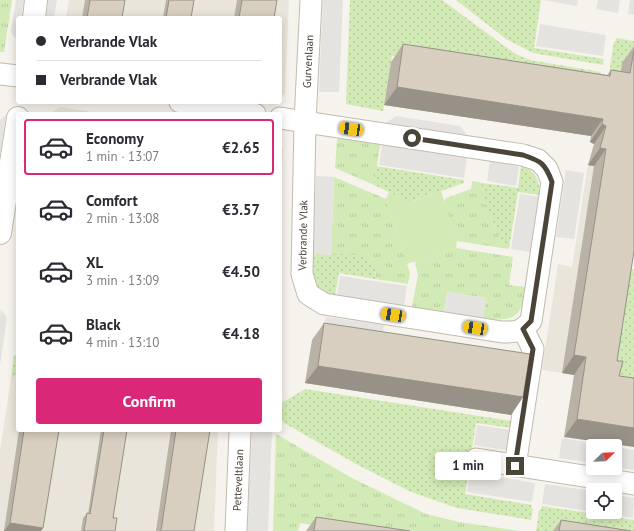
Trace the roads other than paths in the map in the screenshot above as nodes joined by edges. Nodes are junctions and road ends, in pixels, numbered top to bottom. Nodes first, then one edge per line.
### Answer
1 (36, 0) edge
2 (311, 0) edge
3 (34, 16) edge
4 (0, 74) edge
5 (16, 76) edge
6 (192, 104) edge
7 (242, 112) edge
8 (282, 118) edge
9 (305, 122) junction
10 (16, 131) edge
11 (0, 233) edge
12 (523, 329) junction
13 (240, 432) edge
14 (476, 459) dead end
15 (515, 466) junction
16 (634, 484) edge
17 (236, 531) edge

1 - 3 street
2 - 9 street, Gurvenlaan
4 - 5 street
6 - 7 street
8 - 9 street
9 - 12 street, Verbrande Vlak
9 - 12 street
10 - 11 street
12 - 15 street
13 - 17 street, Petteveltlaan
14 - 15 street
15 - 16 street

